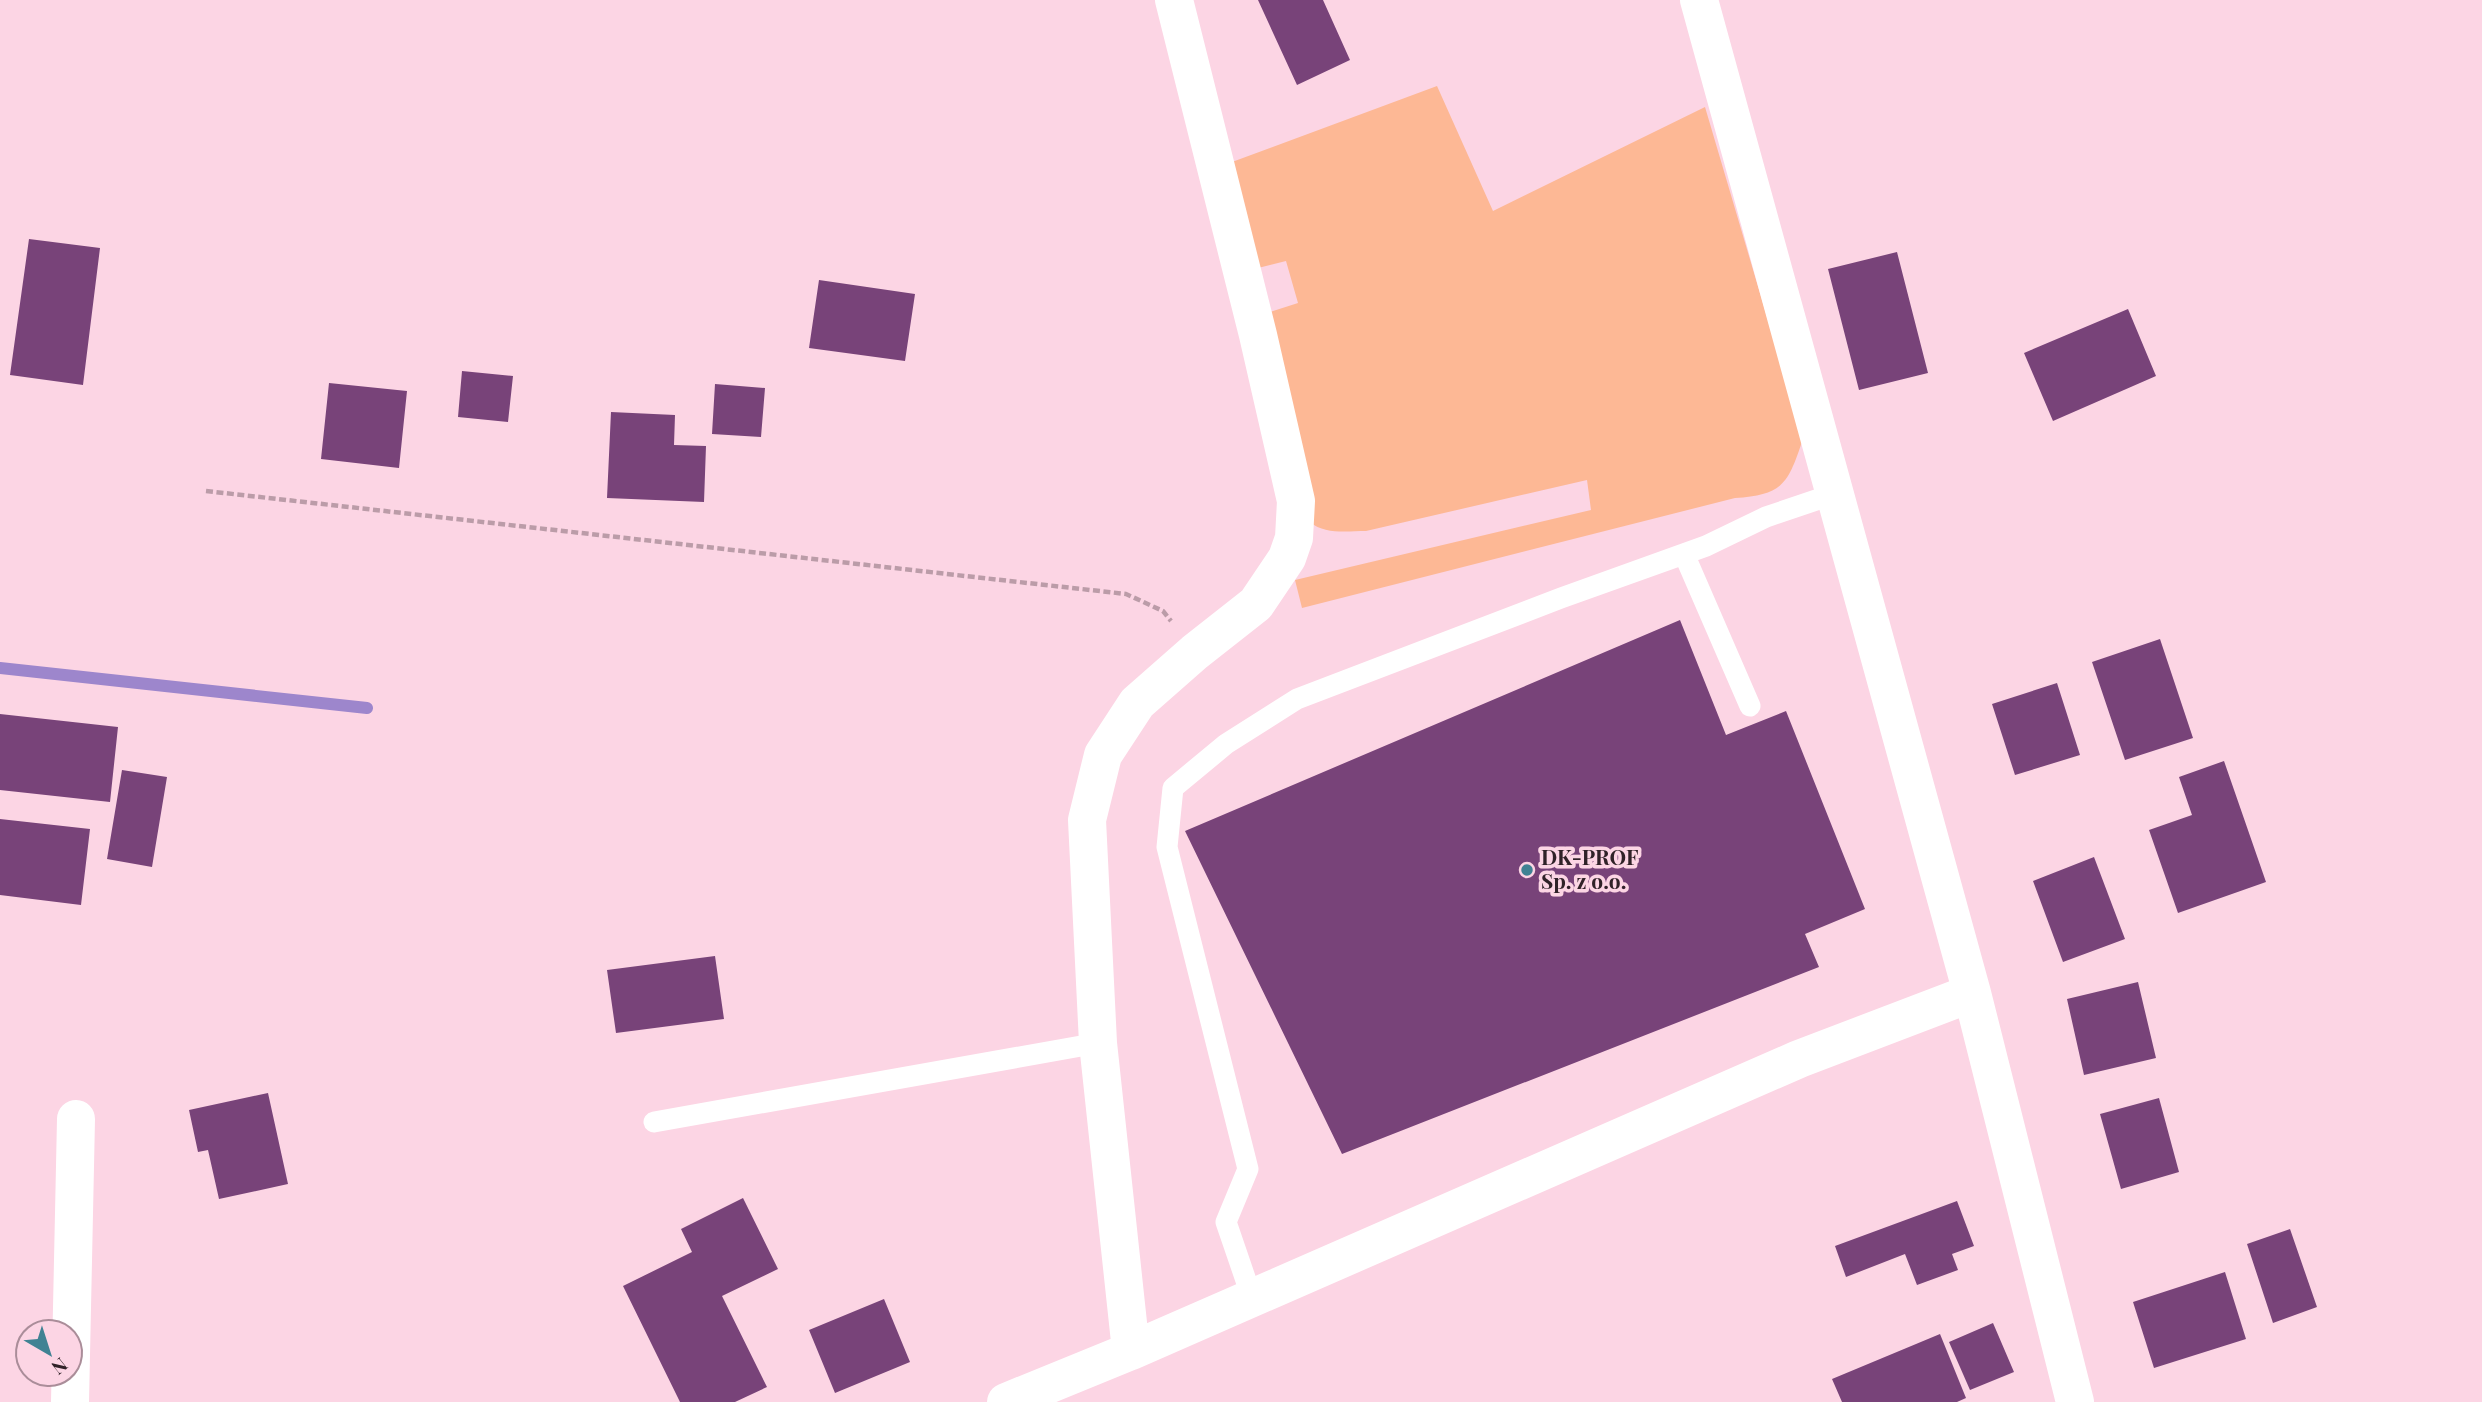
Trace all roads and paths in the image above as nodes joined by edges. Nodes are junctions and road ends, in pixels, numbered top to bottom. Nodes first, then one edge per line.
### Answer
1 (1699, 0) edge
2 (1170, 3) edge
3 (206, 491) dead end
4 (1834, 494) junction
5 (1684, 554) junction
6 (1195, 652) junction
7 (1750, 706) dead end
8 (1972, 993) junction
9 (1098, 1043) junction
10 (76, 1119) dead end
11 (654, 1122) dead end
12 (1252, 1298) junction
13 (1131, 1351) junction
14 (70, 1402) edge
15 (1006, 1402) edge
16 (2075, 1402) edge

1 - 4 street
2 - 6 street
3 - 6 path
4 - 5 lane
4 - 8 street
5 - 7 lane
5 - 12 lane
6 - 9 street
8 - 12 street
8 - 16 street
9 - 11 lane
9 - 13 street
10 - 14 street
12 - 13 street
13 - 15 street

